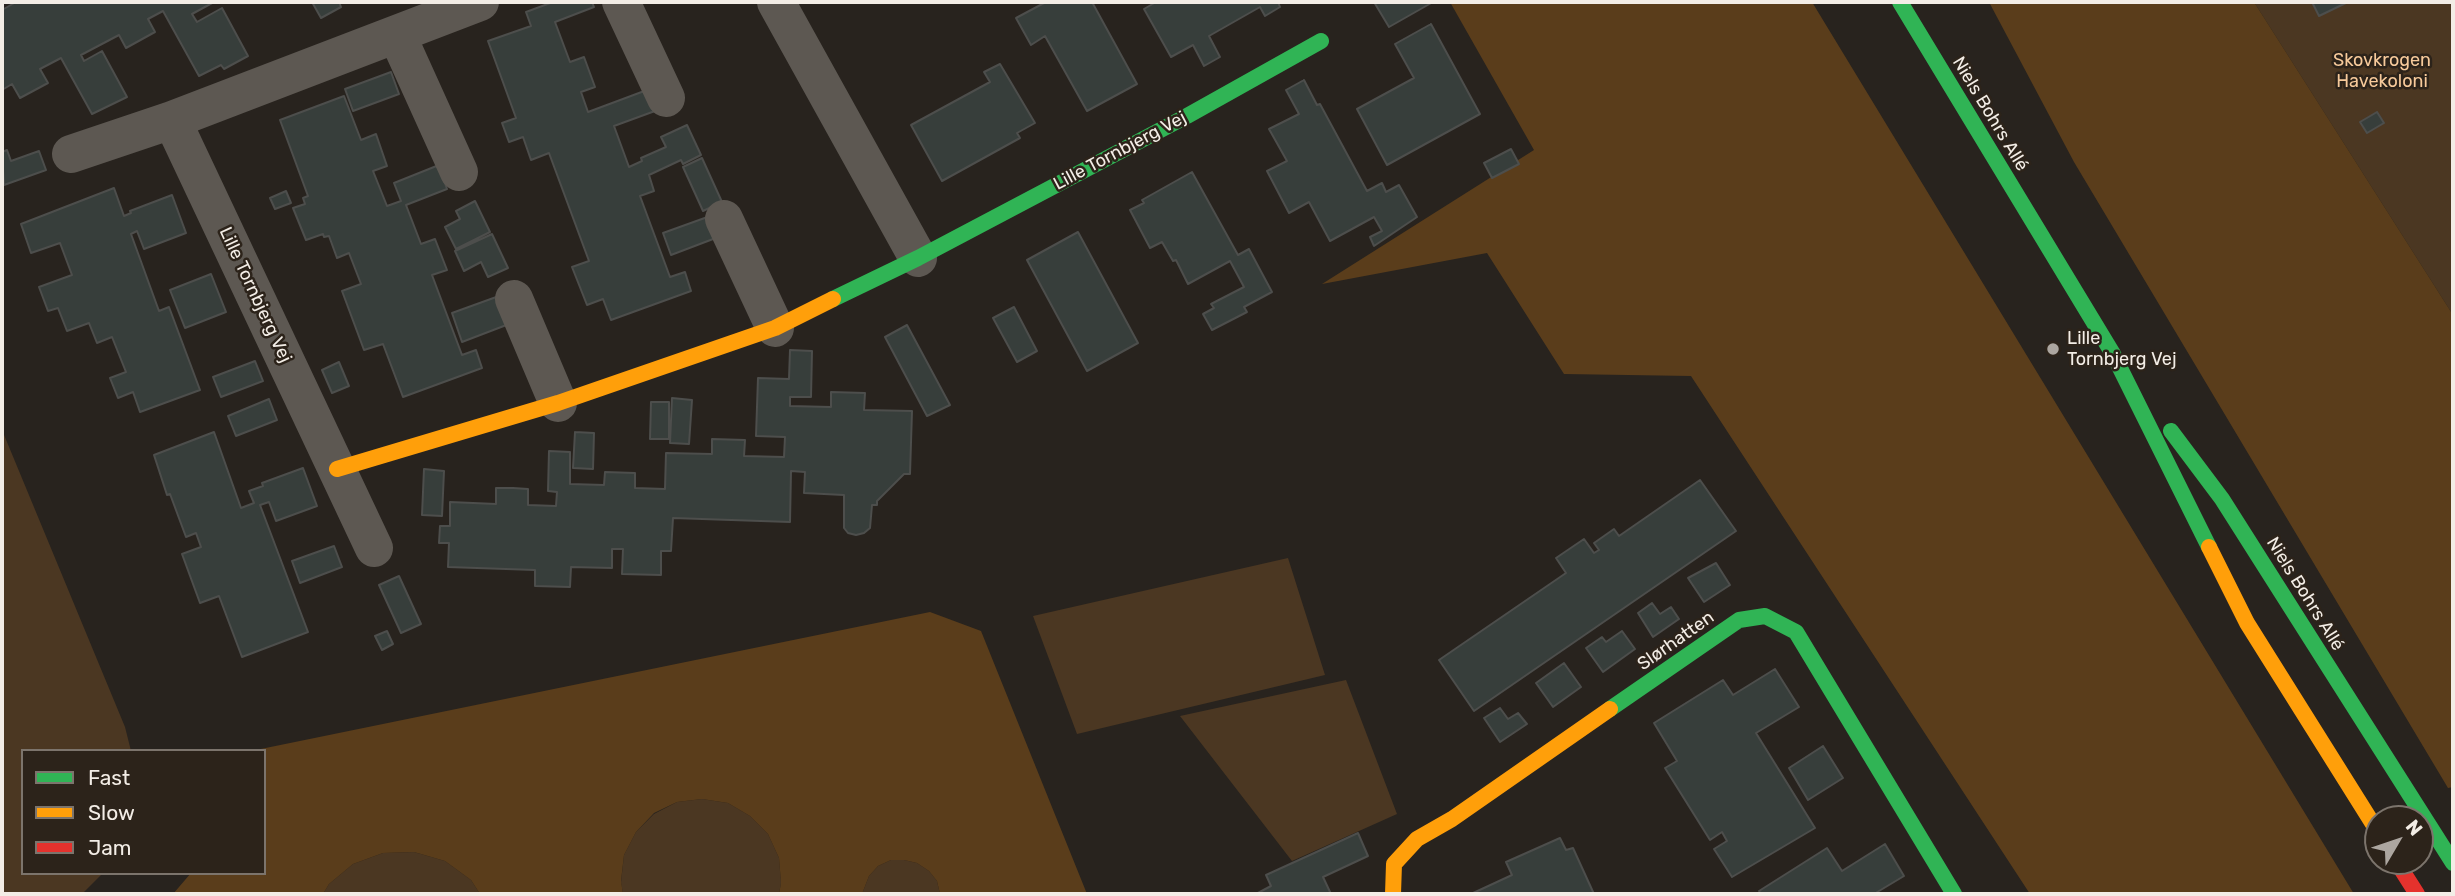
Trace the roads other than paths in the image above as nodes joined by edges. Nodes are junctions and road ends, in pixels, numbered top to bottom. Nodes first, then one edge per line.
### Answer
1 (480, 2) edge
2 (621, 2) edge
3 (776, 2) edge
4 (1900, 2) edge
5 (397, 35) junction
6 (1321, 41) dead end
7 (666, 97) dead end
8 (172, 120) junction
9 (71, 154) dead end
10 (459, 172) dead end
11 (724, 219) dead end
12 (918, 258) junction
13 (514, 299) dead end
14 (775, 328) junction
15 (2113, 354) junction
16 (558, 403) junction
17 (337, 469) junction
18 (374, 548) dead end
19 (2364, 809) edge
20 (2453, 863) edge
21 (2405, 875) edge
22 (1393, 894) edge
23 (1954, 894) edge
24 (2417, 894) edge

1 - 5 street
2 - 7 street
3 - 12 street
4 - 15 street, Niels Bohrs Allé
5 - 8 street
5 - 10 street
6 - 12 street, Lille Tornbjerg Vej
8 - 9 street
8 - 17 street, Lille Tornbjerg Vej
11 - 14 street
12 - 14 street, Lille Tornbjerg Vej
13 - 16 street
14 - 16 street, Lille Tornbjerg Vej
15 - 19 street, Niels Bohrs Allé
15 - 20 street, Niels Bohrs Allé
16 - 17 street, Lille Tornbjerg Vej
17 - 18 street, Lille Tornbjerg Vej
21 - 24 street
22 - 23 street, Slørhatten

